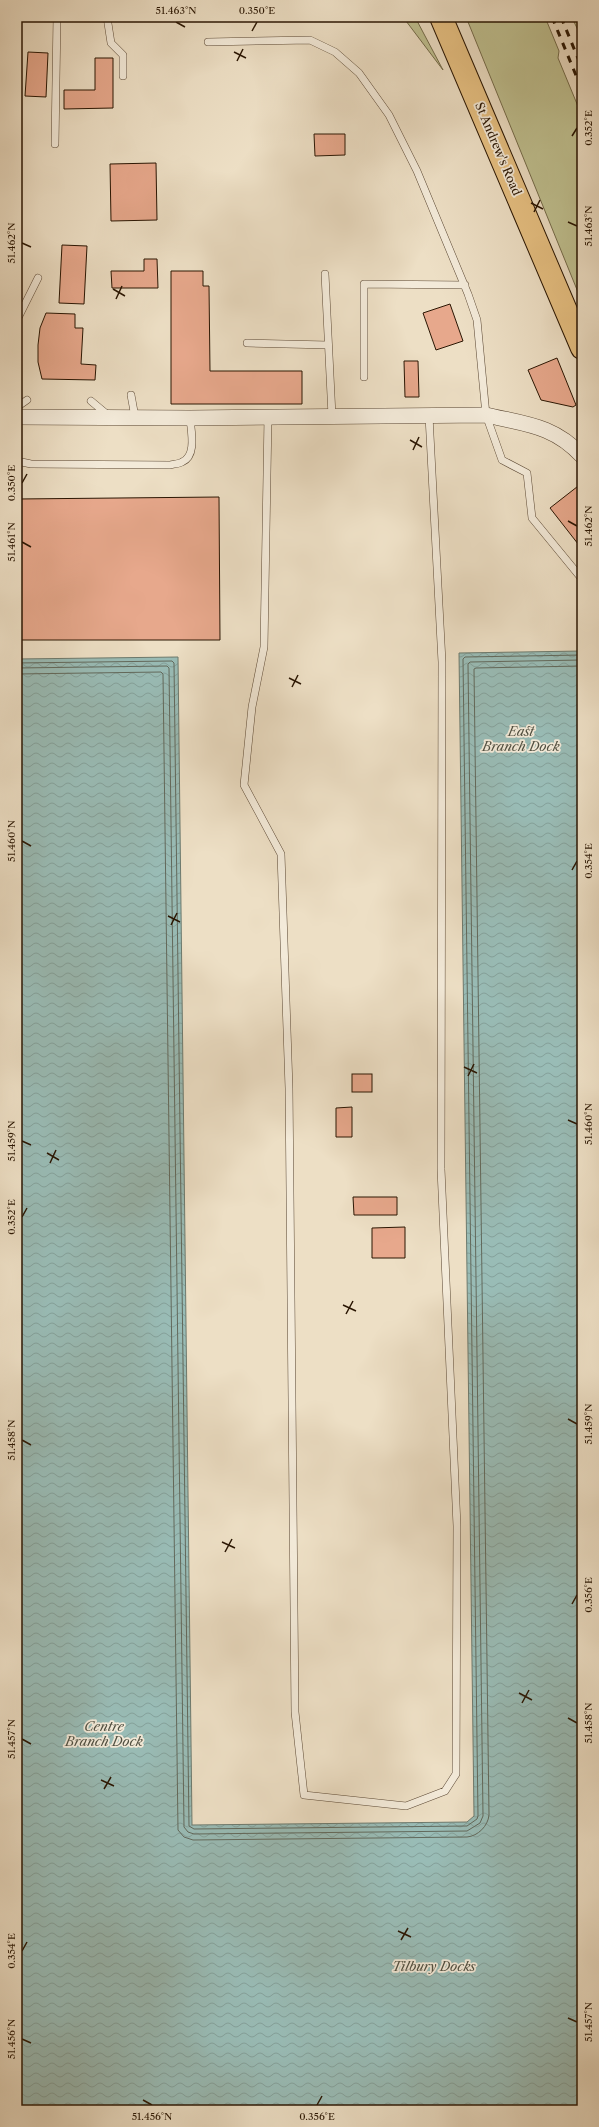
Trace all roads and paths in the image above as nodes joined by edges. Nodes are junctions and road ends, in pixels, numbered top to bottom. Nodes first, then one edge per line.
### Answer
1 (57, 17) edge
2 (107, 17) edge
3 (441, 17) edge
4 (208, 42) dead end
5 (124, 76) dead end
6 (17, 106) edge
7 (55, 144) dead end
8 (17, 183) edge
9 (325, 274) dead end
10 (38, 278) dead end
11 (465, 285) junction
12 (17, 320) edge
13 (247, 343) dead end
14 (328, 345) junction
15 (582, 348) edge
16 (364, 377) dead end
17 (131, 395) dead end
18 (27, 400) dead end
19 (91, 401) dead end
20 (17, 407) edge
21 (486, 415) junction
22 (268, 416) junction
23 (332, 416) junction
24 (429, 416) junction
25 (17, 417) edge
26 (110, 417) junction
27 (135, 417) junction
28 (190, 418) junction
29 (582, 456) edge
30 (17, 461) edge
31 (582, 579) edge

1 - 7 lane
2 - 5 lane
3 - 15 highway, St Andrew's Road
4 - 11 lane
6 - 8 lane
9 - 14 lane
10 - 12 lane
11 - 16 lane
11 - 21 lane
13 - 14 lane
14 - 23 lane
17 - 27 lane
18 - 20 lane
19 - 26 lane
21 - 24 street
21 - 29 street
21 - 31 lane
22 - 23 street
22 - 24 lane
22 - 28 street
23 - 24 street
25 - 26 street
26 - 27 street
27 - 28 street
28 - 30 lane

